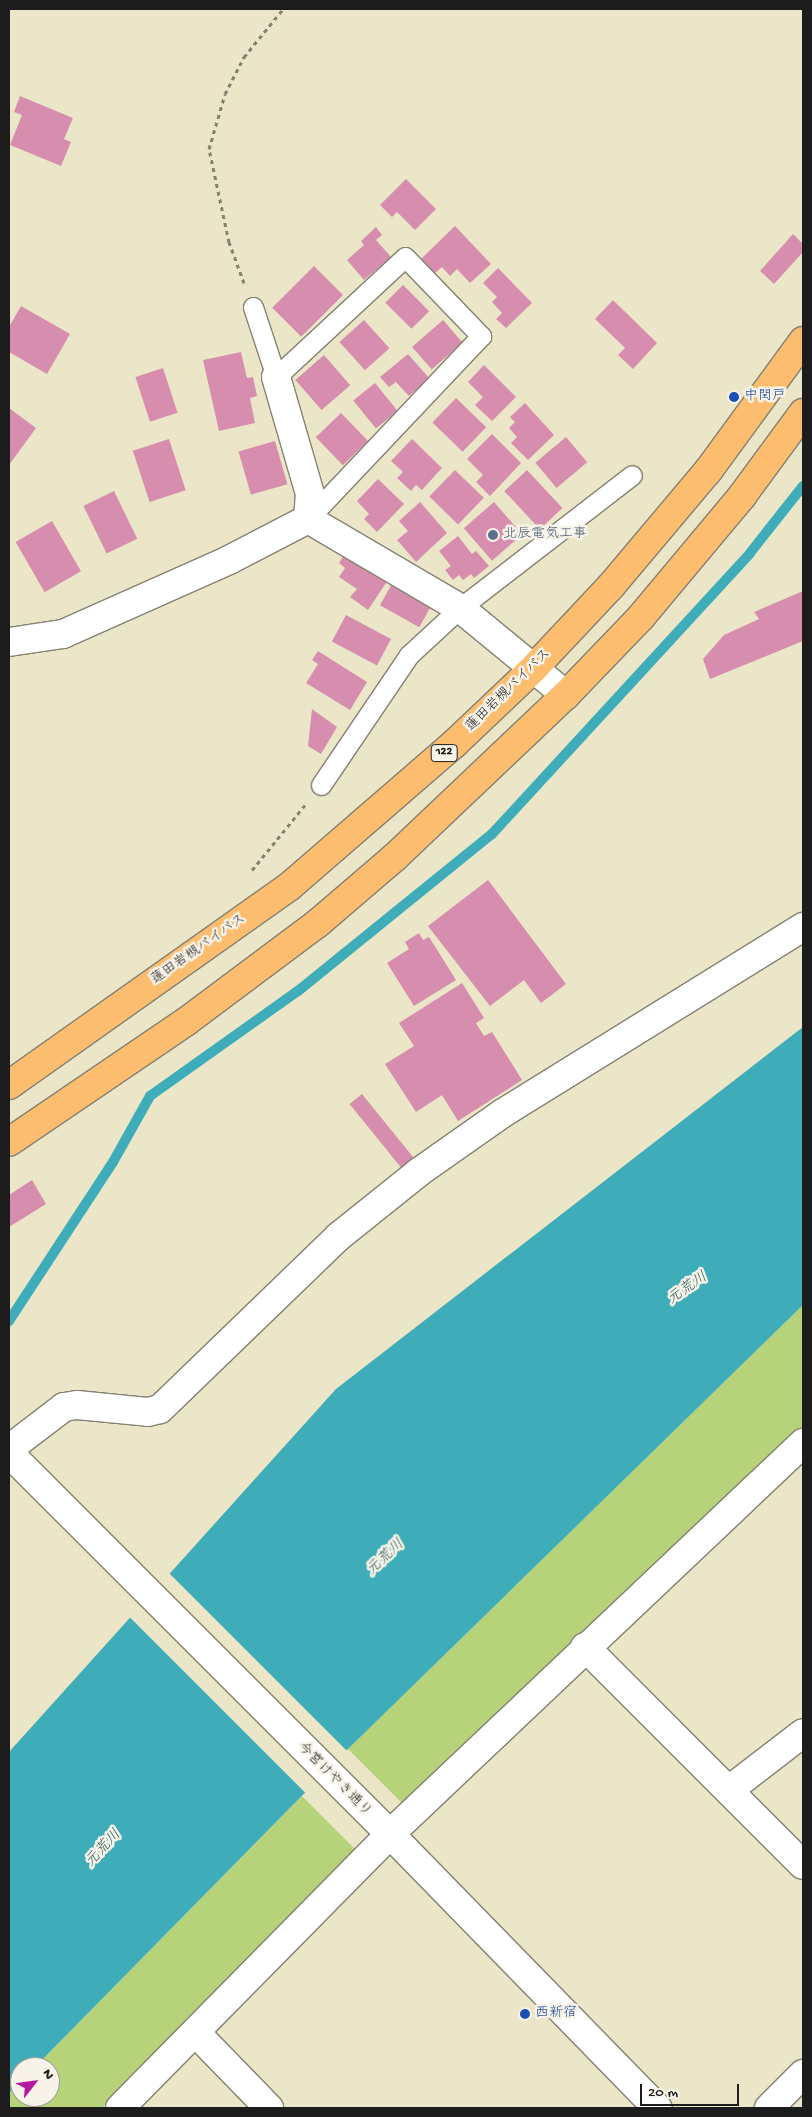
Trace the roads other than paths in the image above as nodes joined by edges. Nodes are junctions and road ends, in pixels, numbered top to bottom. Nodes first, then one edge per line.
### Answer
1 (253, 308) road end
2 (803, 341) edge
3 (276, 377) junction
4 (803, 413) edge
5 (632, 475) dead end
6 (308, 519) junction
7 (460, 608) junction
8 (9, 642) edge
9 (534, 668) junction
10 (566, 695) junction
11 (321, 785) road end
12 (803, 928) edge
13 (9, 1085) edge
14 (9, 1142) edge
15 (803, 1443) edge
16 (13, 1457) edge
17 (586, 1647) junction
18 (803, 1733) edge
19 (729, 1790) junction
20 (382, 1827) junction
21 (803, 1865) edge
22 (196, 2033) junction
23 (803, 2074) edge
24 (120, 2108) edge
25 (270, 2108) edge
26 (657, 2108) edge
27 (769, 2108) edge

1 - 3 lane
2 - 9 highway, 蓮田岩槻バイパス / 122
3 - 6 street
3 - 6 lane
4 - 10 highway
5 - 7 lane
6 - 7 street
6 - 8 street
7 - 9 street
7 - 11 lane
9 - 10 street
9 - 13 highway, 蓮田岩槻バイパス / 122
10 - 14 highway
12 - 16 street
15 - 17 street
16 - 20 street, 今宮けやき通り
17 - 19 street
17 - 20 street
18 - 19 street
19 - 21 street
20 - 22 street
20 - 26 street, 今宮けやき通り
22 - 24 street
22 - 25 street
23 - 27 street

